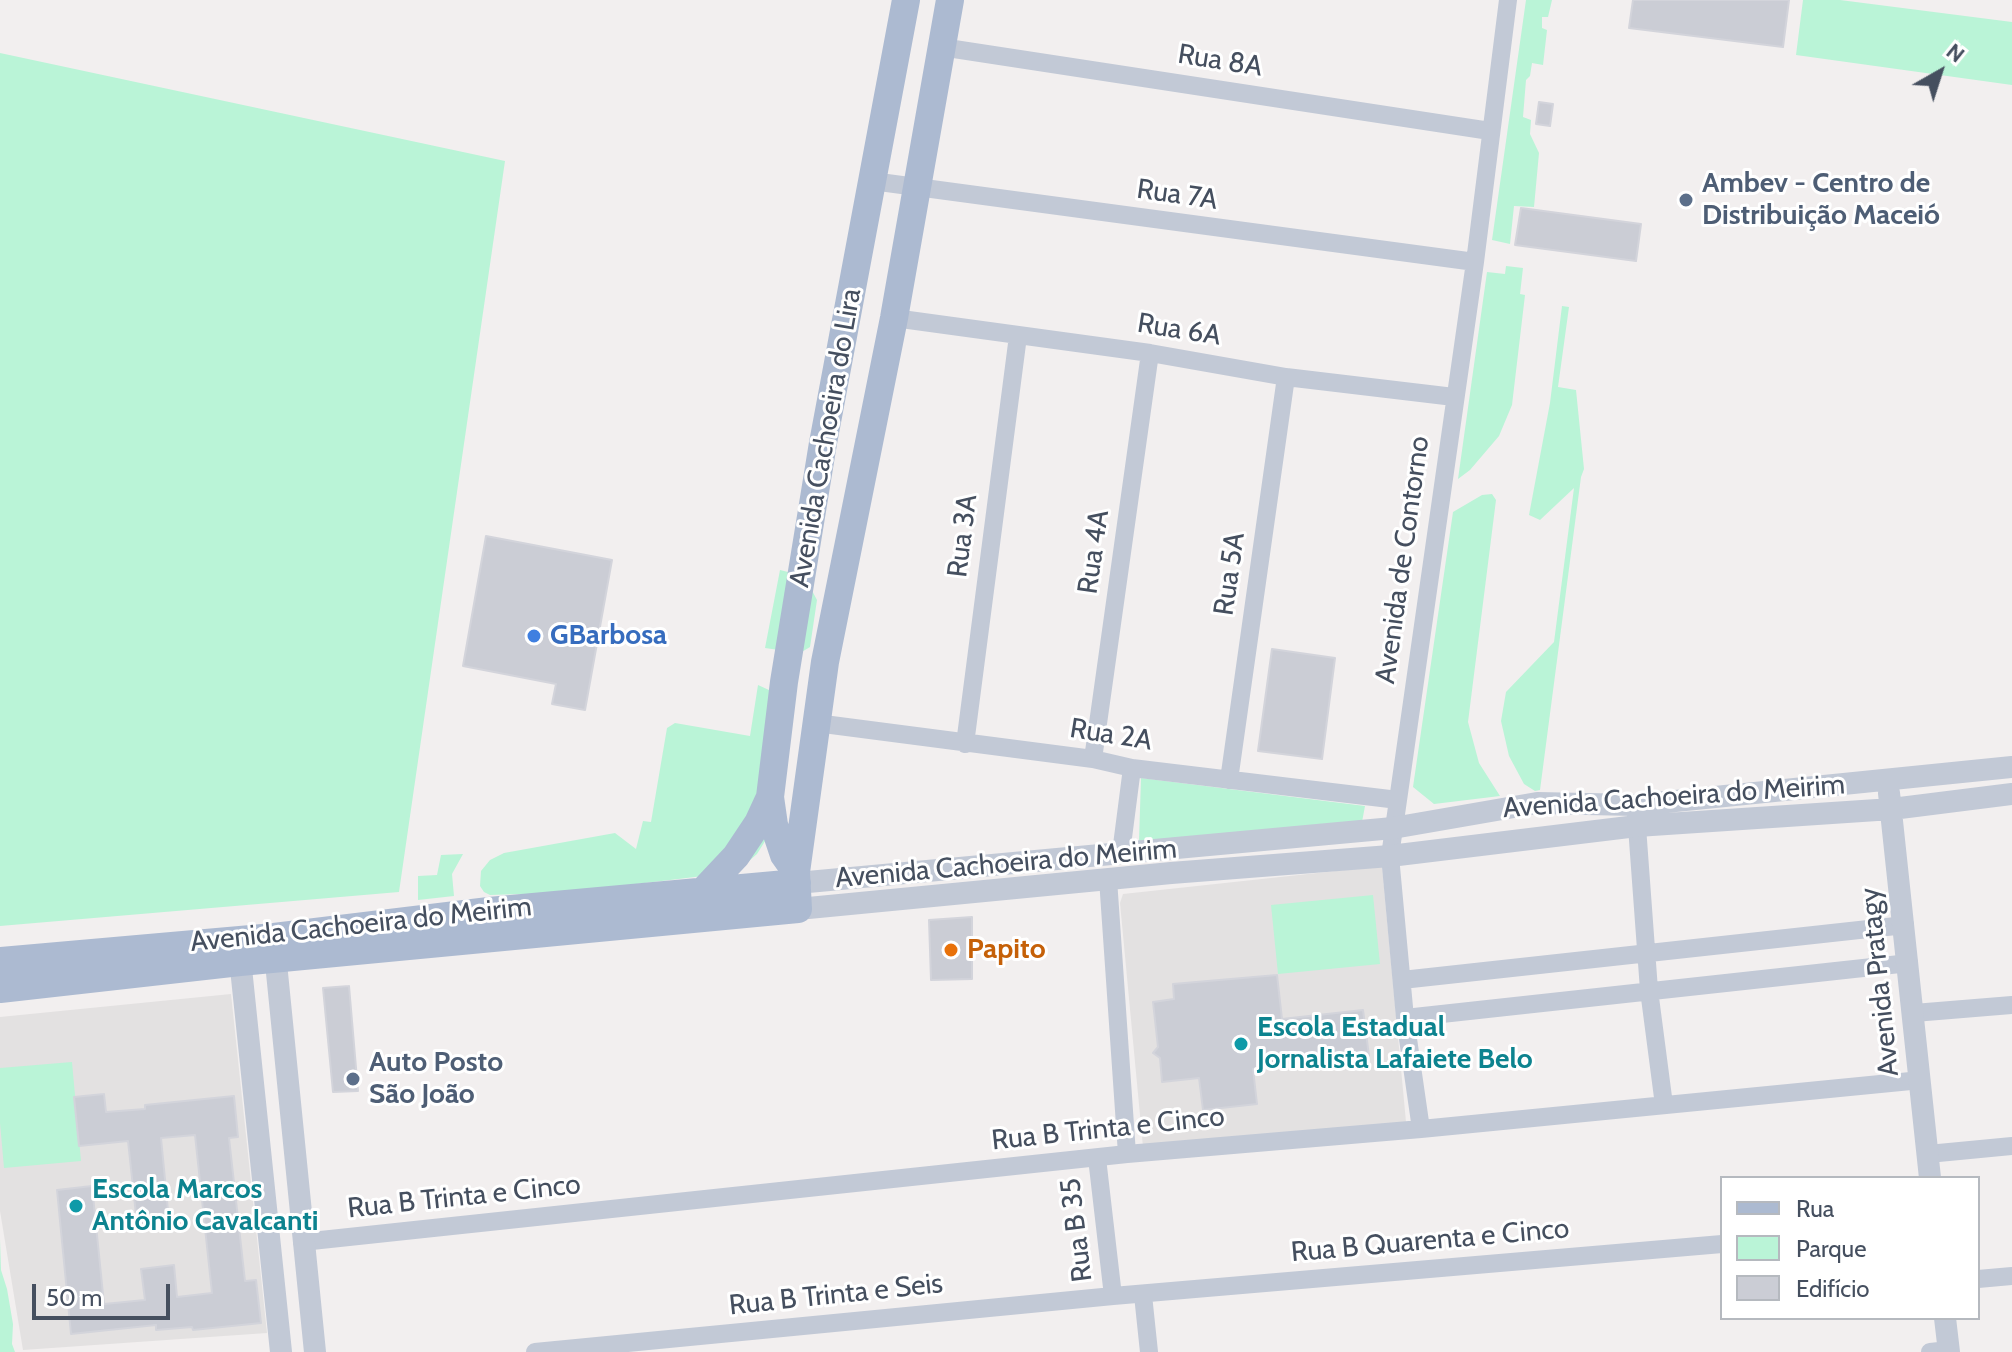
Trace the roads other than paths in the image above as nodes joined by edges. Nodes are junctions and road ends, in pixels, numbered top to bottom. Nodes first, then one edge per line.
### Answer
1 (906, 0) edge
2 (950, 0) edge
3 (1508, 0) edge
4 (941, 47) junction
5 (1490, 131) junction
6 (872, 181) junction
7 (915, 188) junction
8 (1475, 262) junction
9 (894, 318) junction
10 (1018, 336) junction
11 (1150, 353) junction
12 (1286, 377) junction
13 (1454, 397) junction
14 (816, 723) junction
15 (965, 744) junction
16 (1093, 759) junction
17 (2012, 767) edge
18 (1132, 768) junction
19 (1229, 780) junction
20 (1887, 780) junction
21 (2012, 794) edge
22 (1398, 800) junction
23 (770, 802) junction
24 (1892, 809) junction
25 (804, 814) junction
26 (1637, 816) junction
27 (1393, 828) junction
28 (1121, 853) junction
29 (1390, 856) junction
30 (1108, 879) junction
31 (797, 888) junction
32 (704, 890) junction
33 (1905, 925) junction
34 (274, 948) junction
35 (239, 951) junction
36 (1646, 954) junction
37 (0, 961) edge
38 (1909, 963) junction
39 (1402, 980) junction
40 (0, 989) edge
41 (1649, 990) junction
42 (2012, 1005) edge
43 (1914, 1013) junction
44 (1405, 1018) junction
45 (1921, 1080) junction
46 (1664, 1105) junction
47 (1421, 1129) junction
48 (2012, 1146) edge
49 (1127, 1154) junction
50 (1928, 1154) junction
51 (1097, 1158) junction
52 (1930, 1176) edge
53 (302, 1242) junction
54 (1720, 1244) edge
55 (2012, 1276) edge
56 (1980, 1279) edge
57 (1143, 1295) junction
58 (1113, 1296) junction
59 (1945, 1320) edge
60 (1942, 1351) edge
61 (281, 1352) edge
62 (315, 1352) edge
63 (535, 1352) edge
64 (1149, 1352) edge

1 - 6 main road, Avenida Cachoeira do Lira
2 - 4 main road, Avenida Cachoeira do Lira
3 - 5 street, Avenida de Contorno
4 - 5 street, Rua 8A
4 - 7 main road, Avenida Cachoeira do Lira
5 - 8 street, Avenida de Contorno
6 - 7 street, Rua 7A
6 - 23 main road, Avenida Cachoeira do Lira
7 - 8 street, Rua 7A
7 - 9 main road, Avenida Cachoeira do Lira
8 - 13 street, Avenida de Contorno
9 - 10 street, Rua 6A
9 - 14 main road, Avenida Cachoeira do Lira
10 - 11 street, Rua 6A
10 - 15 street, Rua 3A
11 - 12 street, Rua 6A
11 - 16 street, Rua 4A
12 - 13 street, Rua 6A
12 - 19 street, Rua 5A
13 - 22 street, Avenida de Contorno
14 - 15 street, Rua 2A
14 - 25 main road, Avenida Cachoeira do Lira
15 - 16 street, Rua 2A
16 - 18 street, Rua 2A
17 - 20 street, Avenida Cachoeira do Meirim
18 - 19 street, Rua 2A
18 - 28 street
19 - 22 street, Rua 2A
20 - 24 street, Avenida Pratagy
20 - 26 street, Avenida Cachoeira do Meirim
21 - 24 street, Avenida Cachoeira do Meirim
22 - 27 street, Avenida de Contorno
23 - 25 main road
23 - 31 main road, Avenida Cachoeira do Lira
23 - 32 main road
24 - 26 street, Avenida Cachoeira do Meirim
24 - 33 street, Avenida Pratagy
25 - 31 main road, Avenida Cachoeira do Lira
26 - 27 street, Avenida Cachoeira do Meirim
26 - 29 street, Avenida Cachoeira do Meirim
26 - 36 street
27 - 28 street, Avenida Cachoeira do Meirim
27 - 29 street, Avenida de Contorno
28 - 31 street, Avenida Cachoeira do Meirim
29 - 30 street, Avenida Cachoeira do Meirim
29 - 39 street, Avenida de Contorno
30 - 31 street, Avenida Cachoeira do Meirim
30 - 49 street
31 - 32 main road, Avenida Cachoeira do Meirim
31 - 34 main road, Avenida Cachoeira do Meirim
32 - 34 main road, Avenida Cachoeira do Meirim
33 - 36 street
33 - 38 street, Avenida Pratagy
34 - 35 main road, Avenida Cachoeira do Meirim
34 - 53 street
35 - 37 main road, Avenida Cachoeira do Meirim
35 - 40 main road, Avenida Cachoeira do Meirim
35 - 61 street
36 - 39 street
36 - 41 street
38 - 41 street
38 - 43 street, Avenida Pratagy
39 - 44 street, Avenida de Contorno
41 - 44 street
41 - 46 street
42 - 43 street
43 - 45 street, Avenida Pratagy
44 - 47 street, Avenida de Contorno
45 - 46 street, Rua B Trinta e Cinco
45 - 50 street, Avenida Pratagy
46 - 47 street, Rua B Trinta e Cinco
47 - 49 street, Rua B Trinta e Cinco
48 - 50 street
49 - 51 street, Rua B Trinta e Cinco
50 - 52 street, Avenida Pratagy
51 - 53 street, Rua B Trinta e Cinco
51 - 58 street, Rua B 35
53 - 62 street
54 - 57 street, Rua B Quarenta e Cinco
55 - 56 street
57 - 58 street, Rua B Trinta e Seis
57 - 64 street
58 - 63 street, Rua B Trinta e Seis
59 - 60 street

